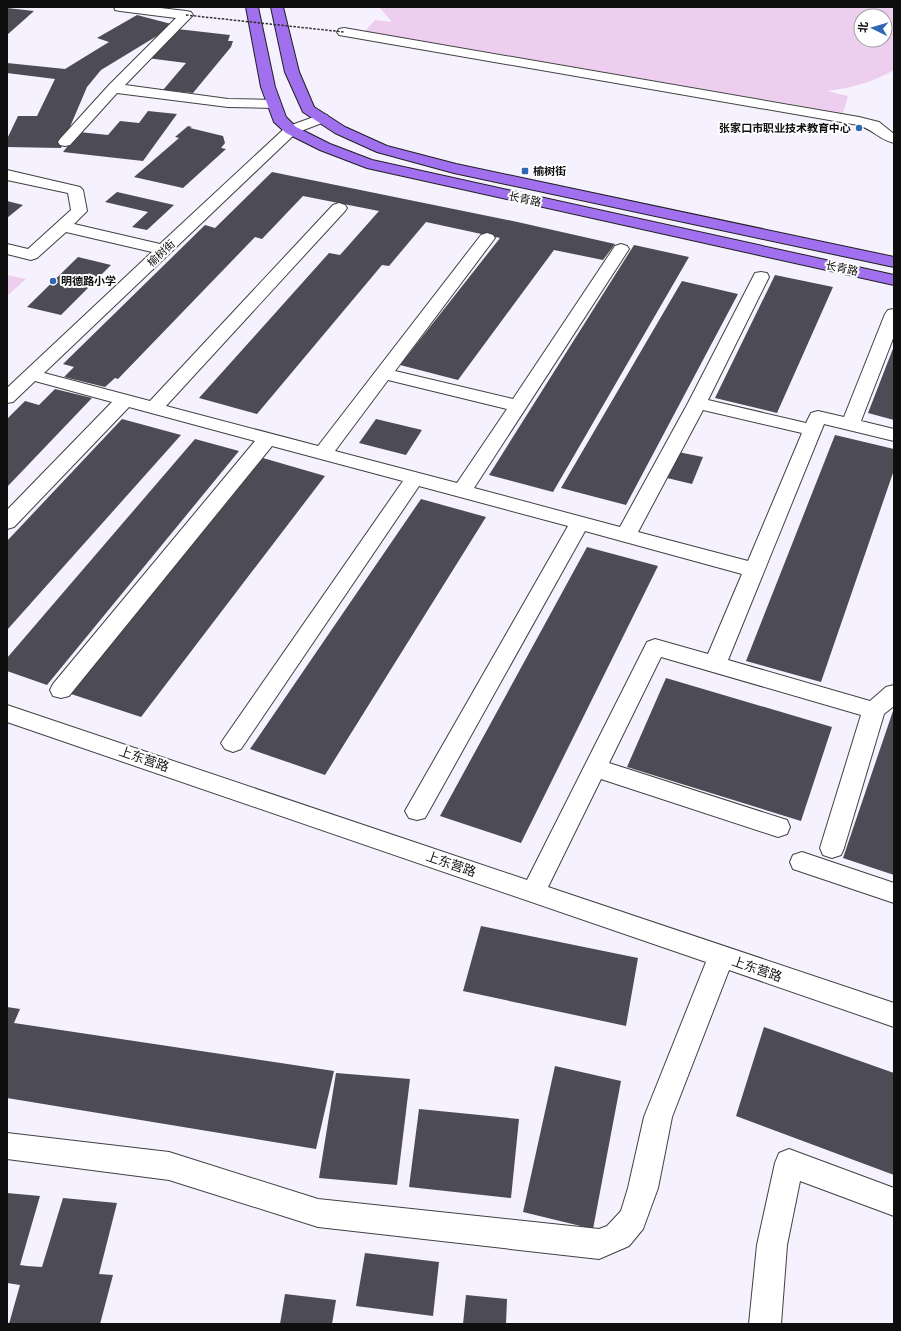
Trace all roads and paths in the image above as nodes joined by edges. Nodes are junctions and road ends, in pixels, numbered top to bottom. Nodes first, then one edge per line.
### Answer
1 (120, 7) edge
2 (252, 7) edge
3 (277, 7) edge
4 (186, 15) junction
5 (344, 32) joint
6 (114, 88) junction
7 (274, 104) junction
8 (322, 118) junction
9 (291, 130) junction
10 (894, 139) edge
11 (65, 142) dead end
12 (7, 175) edge
13 (339, 208) dead end
14 (62, 226) junction
15 (487, 238) dead end
16 (7, 249) edge
17 (621, 249) dead end
18 (164, 250) junction
19 (894, 262) edge
20 (762, 277) dead end
21 (894, 280) edge
22 (894, 314) edge
23 (384, 374) junction
24 (32, 375) junction
25 (7, 398) edge
26 (125, 400) junction
27 (697, 403) junction
28 (518, 406) junction
29 (154, 408) junction
30 (850, 425) junction
31 (813, 430) junction
32 (894, 435) edge
33 (268, 438) junction
34 (323, 453) junction
35 (415, 478) junction
36 (462, 491) junction
37 (7, 522) edge
38 (580, 522) junction
39 (626, 535) junction
40 (754, 570) junction
41 (715, 664) junction
42 (61, 690) dead end
43 (894, 693) edge
44 (874, 710) junction
45 (7, 713) edge
46 (233, 743) dead end
47 (595, 768) junction
48 (417, 811) dead end
49 (778, 827) dead end
50 (832, 848) dead end
51 (802, 862) dead end
52 (533, 892) junction
53 (894, 893) edge
54 (721, 956) junction
55 (894, 1015) edge
56 (7, 1146) edge
57 (894, 1202) edge
58 (765, 1324) edge

1 - 4 street
2 - 7 main road, 长青路
3 - 8 main road, 长青路
4 - 5 path, bridge
4 - 6 street
5 - 10 street
6 - 7 street
6 - 11 street
7 - 9 main road, 长青路
8 - 9 street, 榆树街
8 - 19 main road, 长青路
9 - 18 street, 榆树街
9 - 21 main road, 长青路
12 - 14 street
13 - 29 street
14 - 16 street
14 - 18 street
15 - 23 street
17 - 28 street
18 - 24 street, 榆树街
20 - 27 street
22 - 30 street
23 - 28 street
23 - 34 street
24 - 25 street, 榆树街
24 - 26 street
26 - 29 street
26 - 37 street
27 - 31 street
27 - 39 street
28 - 36 street
29 - 33 street
30 - 31 street
30 - 32 street
31 - 40 street
33 - 34 street
33 - 42 street
34 - 35 street
35 - 36 street
35 - 46 street
36 - 38 street
38 - 39 street
38 - 48 street
39 - 40 street
40 - 41 street
41 - 44 street
41 - 47 street
43 - 44 street
44 - 50 street
45 - 52 street, 上东营路
47 - 49 street
47 - 52 street
51 - 53 street
52 - 54 street, 上东营路
54 - 55 street, 上东营路
54 - 56 street
57 - 58 street

